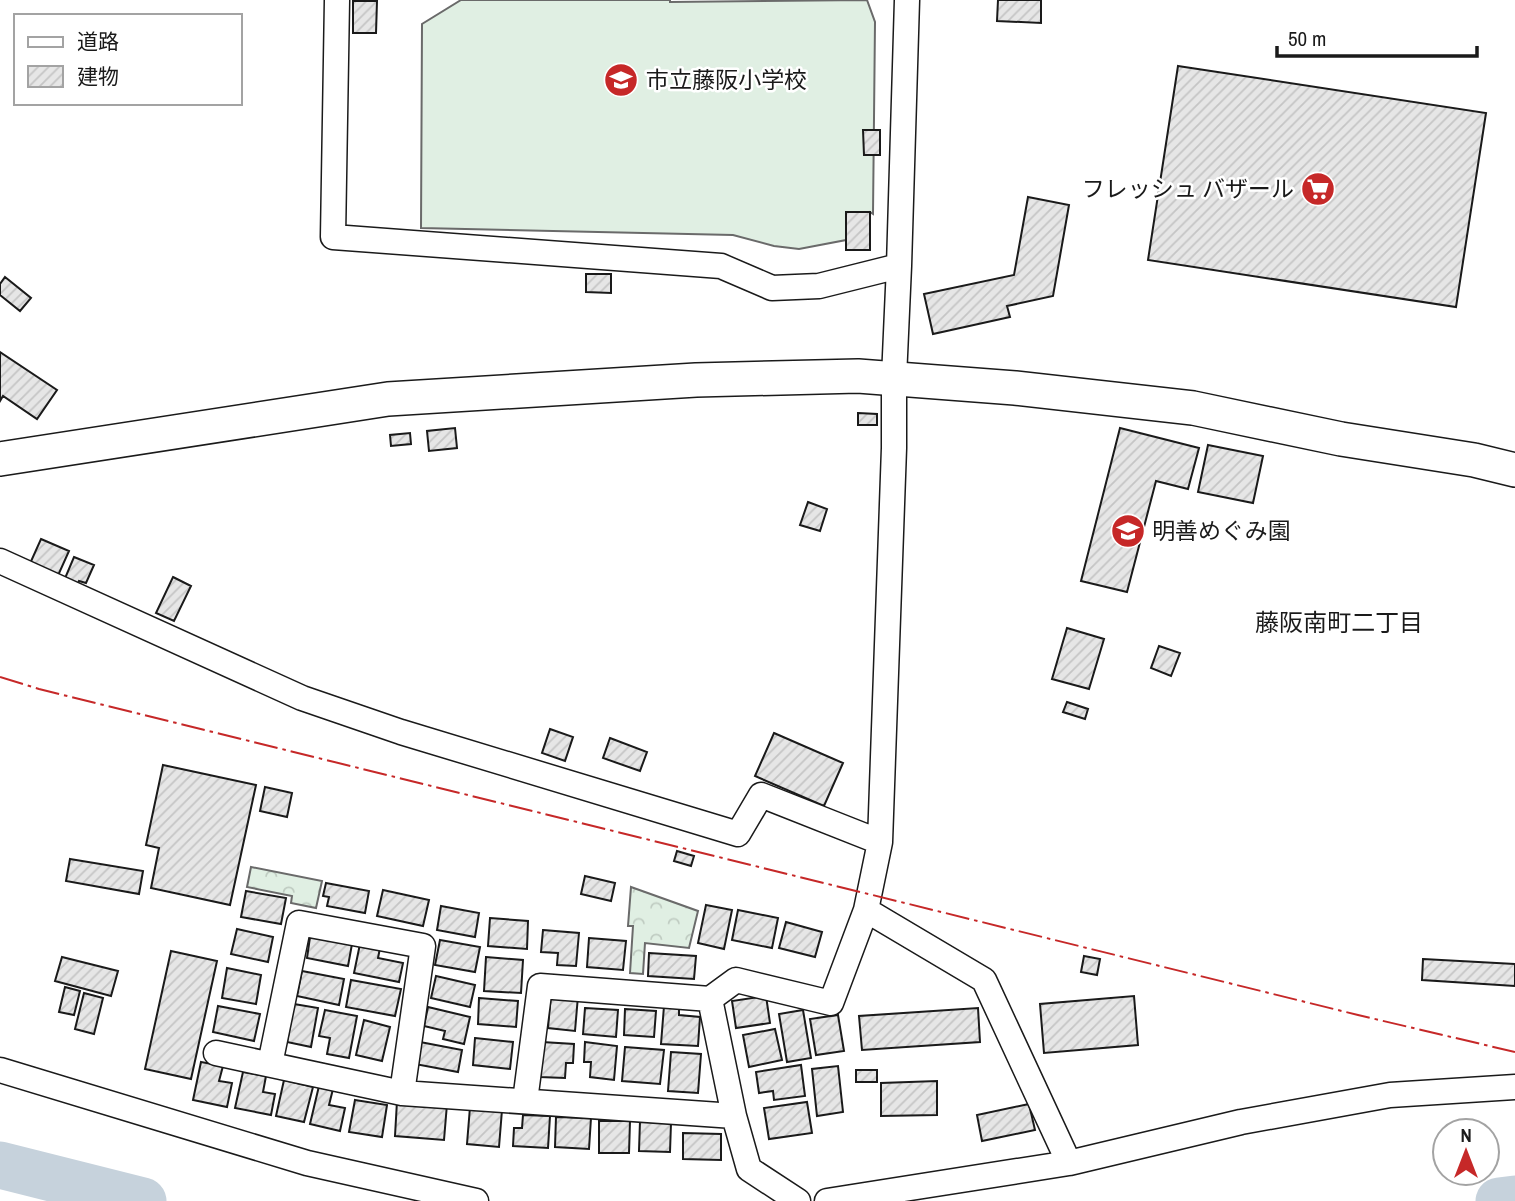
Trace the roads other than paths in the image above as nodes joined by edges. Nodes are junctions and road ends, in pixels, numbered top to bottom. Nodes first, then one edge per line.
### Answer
1 (337, 0) edge
2 (907, 0) edge
3 (899, 266) junction
4 (894, 378) junction
5 (0, 459) edge
6 (1515, 470) edge
7 (0, 561) edge
8 (880, 842) junction
9 (866, 911) junction
10 (710, 999) junction
11 (216, 1053) dead end
12 (270, 1064) junction
13 (0, 1070) edge
14 (1515, 1087) edge
15 (402, 1093) junction
16 (525, 1101) junction
17 (734, 1116) junction
18 (1069, 1163) junction
19 (476, 1201) edge
20 (798, 1201) edge
21 (827, 1201) edge

1 - 3 street
2 - 3 street
3 - 4 street
4 - 5 street
4 - 6 street
4 - 8 street
7 - 8 street
8 - 9 street
9 - 10 street
9 - 18 street
10 - 16 street
10 - 17 street
11 - 12 street
12 - 15 street
12 - 15 street
13 - 19 street
14 - 18 street
15 - 16 street
16 - 17 street
17 - 20 street
18 - 21 street

